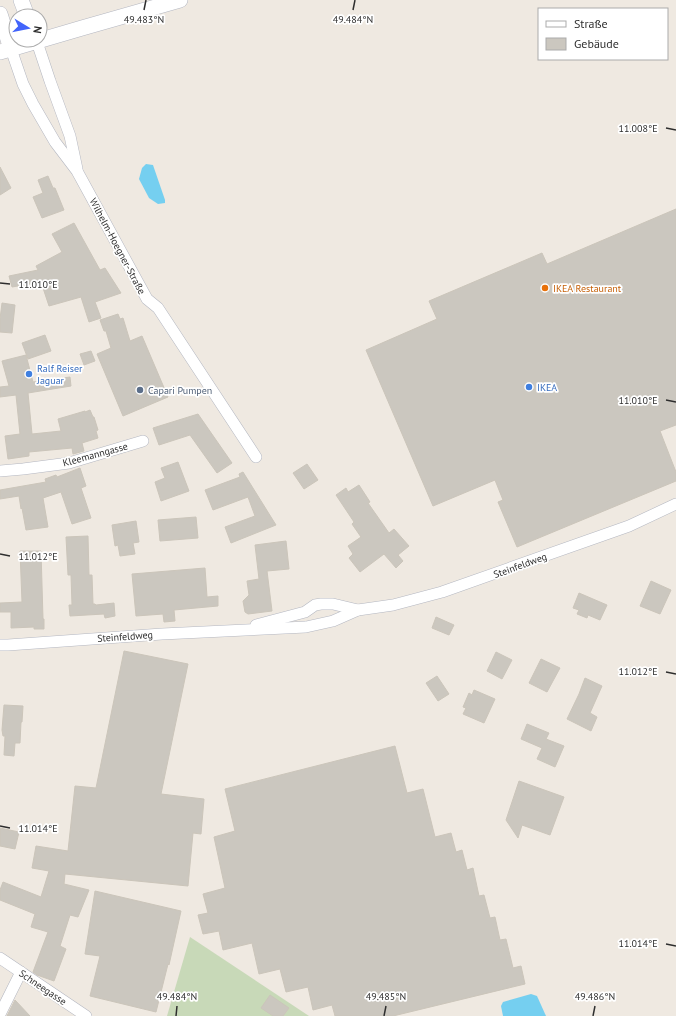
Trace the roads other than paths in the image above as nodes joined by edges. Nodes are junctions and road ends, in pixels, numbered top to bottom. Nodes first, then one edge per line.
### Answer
1 (180, 0) edge
2 (0, 14) edge
3 (48, 38) edge
4 (15, 48) edge
5 (39, 48) edge
6 (5, 51) edge
7 (77, 171) junction
8 (143, 441) dead end
9 (256, 456) dead end
10 (0, 471) edge
11 (676, 504) edge
12 (358, 610) junction
13 (250, 629) junction
14 (0, 644) edge
15 (0, 958) edge
16 (21, 972) junction
17 (0, 1014) edge
18 (86, 1016) edge

1 - 3 main road
2 - 6 main road
4 - 6 main road
5 - 7 street, Wilhelm-Hoegner-Straße
6 - 7 street, Wilhelm-Hoegner-Straße
7 - 9 street, Wilhelm-Hoegner-Straße
8 - 10 street, Kleemanngasse
11 - 12 street, Steinfeldweg
12 - 13 street, Steinfeldweg
12 - 13 street, Steinfeldweg
13 - 14 street, Steinfeldweg
15 - 16 street, Schneegasse
16 - 17 street
16 - 18 street, Schneegasse

